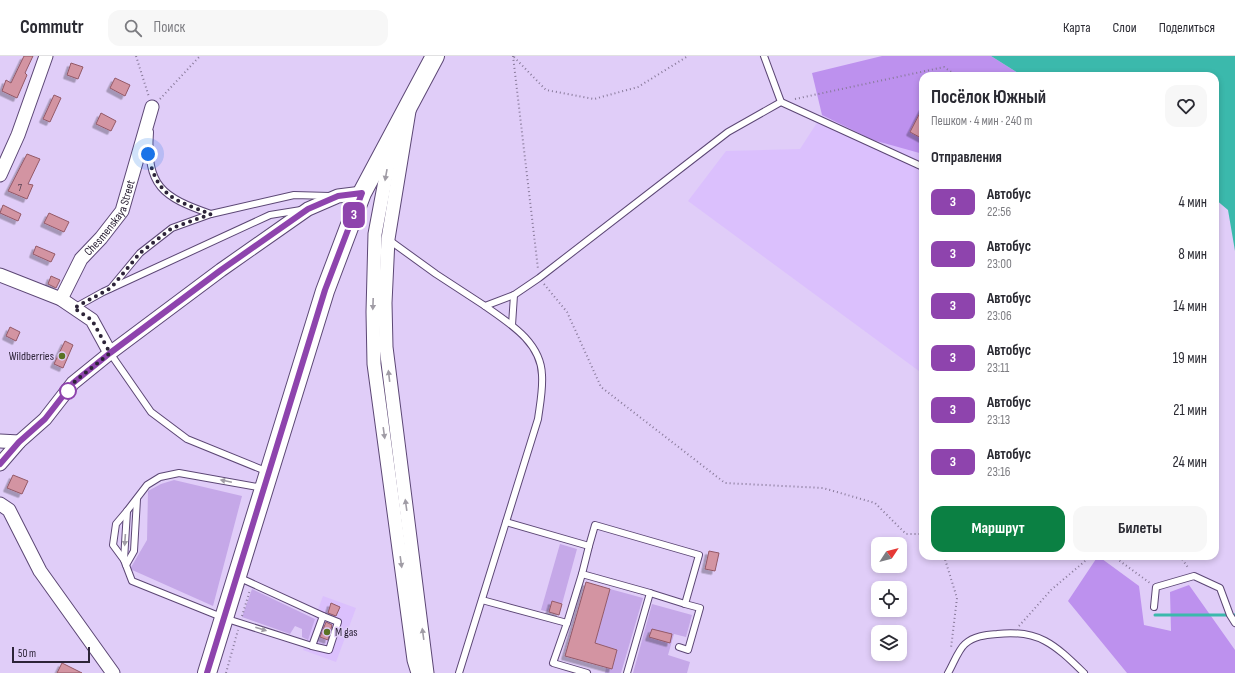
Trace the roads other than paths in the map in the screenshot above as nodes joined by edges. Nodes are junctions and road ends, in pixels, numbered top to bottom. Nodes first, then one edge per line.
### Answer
1 (46, 56) edge
2 (435, 56) edge
3 (764, 56) edge
4 (412, 98) junction
5 (781, 102) junction
6 (152, 108) joint
7 (919, 165) edge
8 (0, 175) edge
9 (362, 193) junction
10 (338, 196) junction
11 (308, 209) junction
12 (211, 214) junction
13 (388, 239) junction
14 (0, 275) edge
15 (111, 288) junction
16 (514, 295) junction
17 (61, 299) junction
18 (485, 306) junction
19 (74, 308) junction
20 (512, 325) junction
21 (110, 353) junction
22 (0, 441) edge
23 (19, 442) junction
24 (0, 464) edge
25 (267, 480) junction
26 (137, 500) junction
27 (0, 504) edge
28 (127, 511) junction
29 (506, 522) junction
30 (589, 546) junction
31 (125, 562) junction
32 (582, 574) junction
33 (237, 576) junction
34 (650, 593) junction
35 (482, 600) junction
36 (685, 604) junction
37 (1154, 607) dead end
38 (323, 616) junction
39 (224, 618) junction
40 (567, 623) junction
41 (1235, 623) edge
42 (312, 646) junction
43 (679, 647) dead end
44 (950, 671) edge
45 (113, 673) edge
46 (207, 673) edge
47 (418, 673) edge
48 (428, 673) edge
49 (460, 673) edge
50 (587, 673) edge
51 (627, 673) edge
52 (1084, 673) edge

1 - 8 street
2 - 4 street
3 - 5 lane
4 - 9 street
4 - 13 street
4 -> 47 street
5 - 7 lane
5 - 16 lane
6 - 12 lane
6 - 17 street, Chesmenskaya Street
9 - 10 street
9 - 25 street
10 - 11 street
10 - 12 lane
11 - 15 lane
11 - 21 street
12 - 15 lane
13 - 18 lane
48 -> 13 street
14 - 17 street
15 - 19 lane
16 - 18 lane
16 - 20 lane
17 - 19 street
18 - 20 lane
19 - 21 street
20 - 29 lane
21 - 23 street
21 - 25 lane
22 - 23 street
23 - 24 street
25 -> 26 lane
25 - 33 street
26 - 28 lane
26 - 31 lane
27 - 45 street
28 -> 31 lane
28 - 31 lane
29 - 30 lane
29 - 35 lane
30 - 32 lane
30 - 36 lane
31 - 39 lane
32 - 34 lane
32 - 40 lane
33 - 38 lane
33 - 39 street
34 - 36 lane
34 - 51 lane
35 - 40 lane
35 - 49 lane
36 - 43 lane
37 - 41 lane
38 - 42 lane
38 - 42 lane
39 -> 42 lane
39 - 46 street
40 - 50 lane
44 - 52 lane

